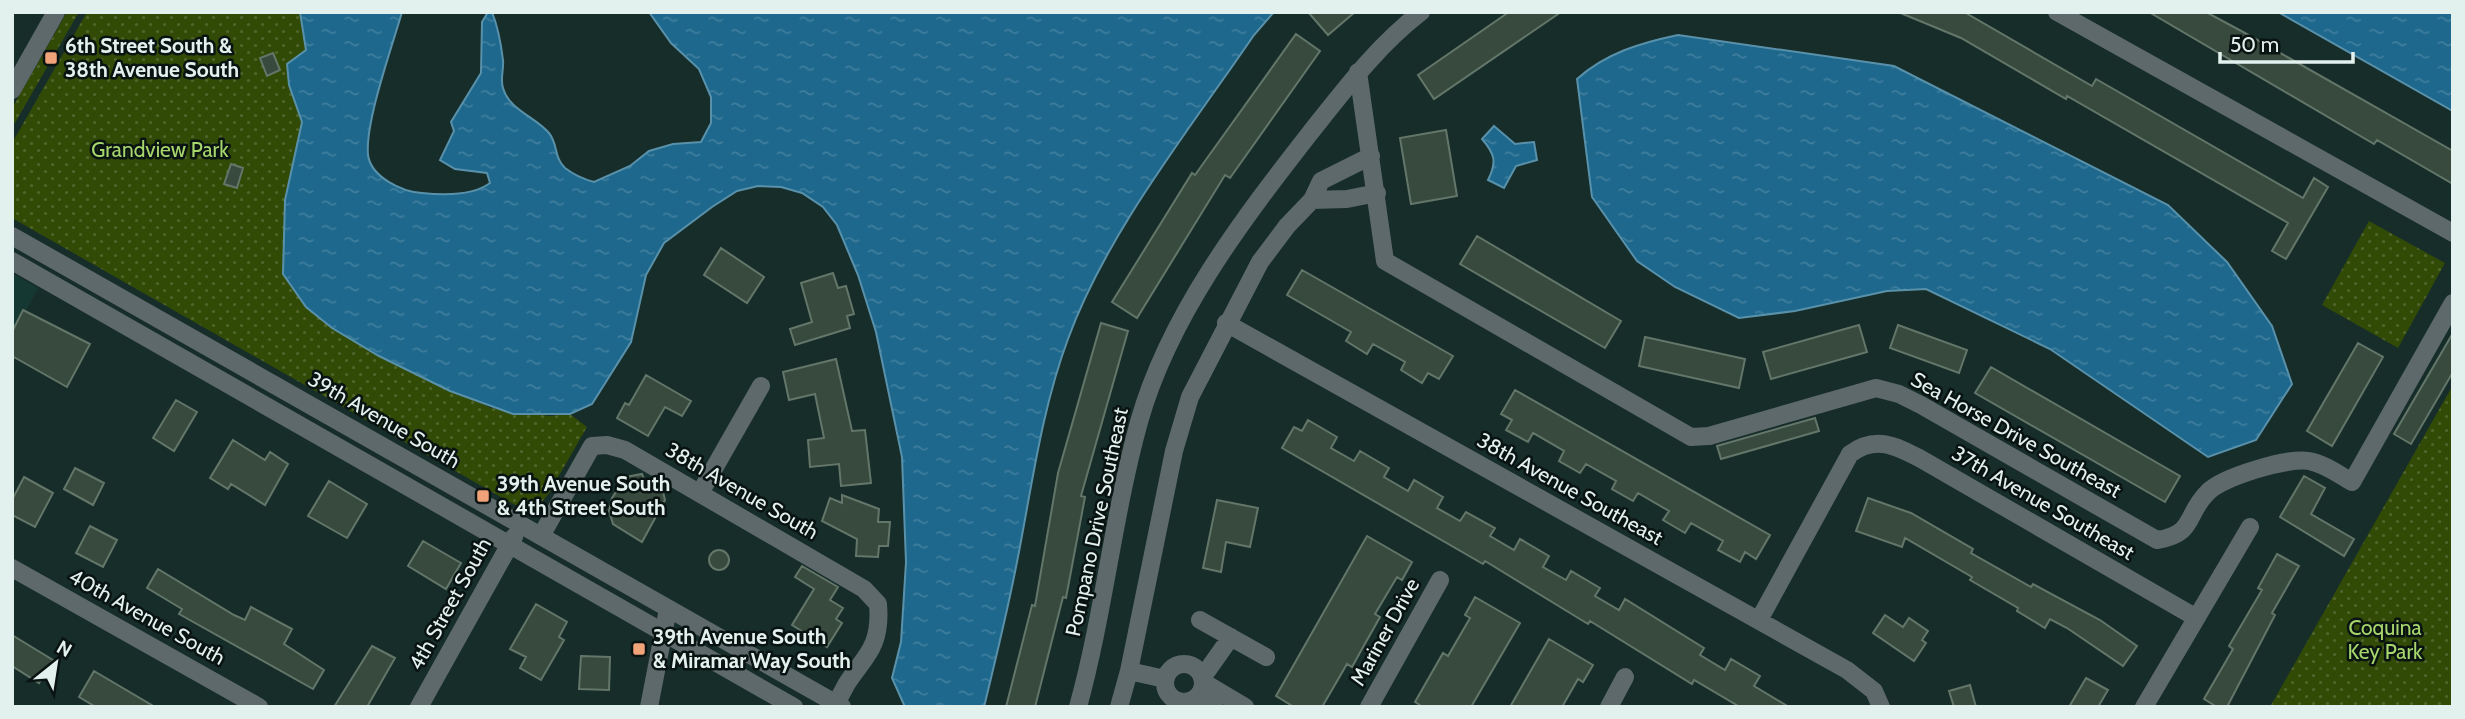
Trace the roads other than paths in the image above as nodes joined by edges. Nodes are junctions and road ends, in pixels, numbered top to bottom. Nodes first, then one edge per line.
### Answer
1 (56, 12) edge
2 (1421, 12) edge
3 (2057, 12) edge
4 (1358, 72) junction
5 (12, 90) edge
6 (1371, 156) junction
7 (1376, 184) junction
8 (1312, 200) junction
9 (2453, 233) edge
10 (12, 236) edge
11 (12, 261) edge
12 (2453, 303) edge
13 (1226, 323) junction
14 (761, 386) dead end
15 (700, 493) junction
16 (521, 524) junction
17 (2250, 527) dead end
18 (541, 536) junction
19 (510, 545) junction
20 (12, 568) edge
21 (1440, 580) dead end
22 (668, 609) junction
23 (2195, 618) junction
24 (1200, 620) dead end
25 (1759, 620) junction
26 (664, 633) junction
27 (1231, 637) junction
28 (1266, 657) dead end
29 (1129, 671) junction
30 (1625, 677) dead end
31 (1165, 679) junction
32 (1200, 686) junction
33 (838, 706) edge
34 (259, 707) edge
35 (419, 707) edge
36 (649, 707) edge
37 (794, 707) edge
38 (1078, 707) edge
39 (1119, 707) edge
40 (1214, 707) edge
41 (1245, 707) edge
42 (1369, 707) edge
43 (1609, 707) edge
44 (1881, 707) edge
45 (2144, 707) edge

1 - 5 street
2 - 4 street, Pompano Drive Southeast
3 - 9 street
4 - 6 street
4 - 38 street, Pompano Drive Southeast
6 - 7 street
6 - 8 street
7 - 8 street
7 - 12 street, Sea Horse Drive Southeast
8 - 13 street
10 - 16 street, 39th Avenue South
11 - 19 street
13 - 25 street, 38th Avenue Southeast
13 - 29 street
14 - 15 street
15 - 18 street, 38th Avenue South
15 - 33 street, 38th Avenue South
16 - 18 street, 39th Avenue South
16 - 19 street, 4th Street South
17 - 23 street
18 - 22 street, 39th Avenue South
19 - 26 street
19 - 35 street, 4th Street South
20 - 34 street, 40th Avenue South
21 - 42 street, Mariner Drive
22 - 26 street
22 - 33 street, 39th Avenue South
23 - 25 street, 37th Avenue Southeast
23 - 45 street
24 - 27 street
25 - 44 street, 38th Avenue Southeast
26 - 36 street
26 - 37 street
27 - 28 street
27 - 32 street
29 - 31 street
29 - 39 street
30 - 43 street
31 - 32 street
31 - 32 street
32 - 40 street
32 - 41 street

